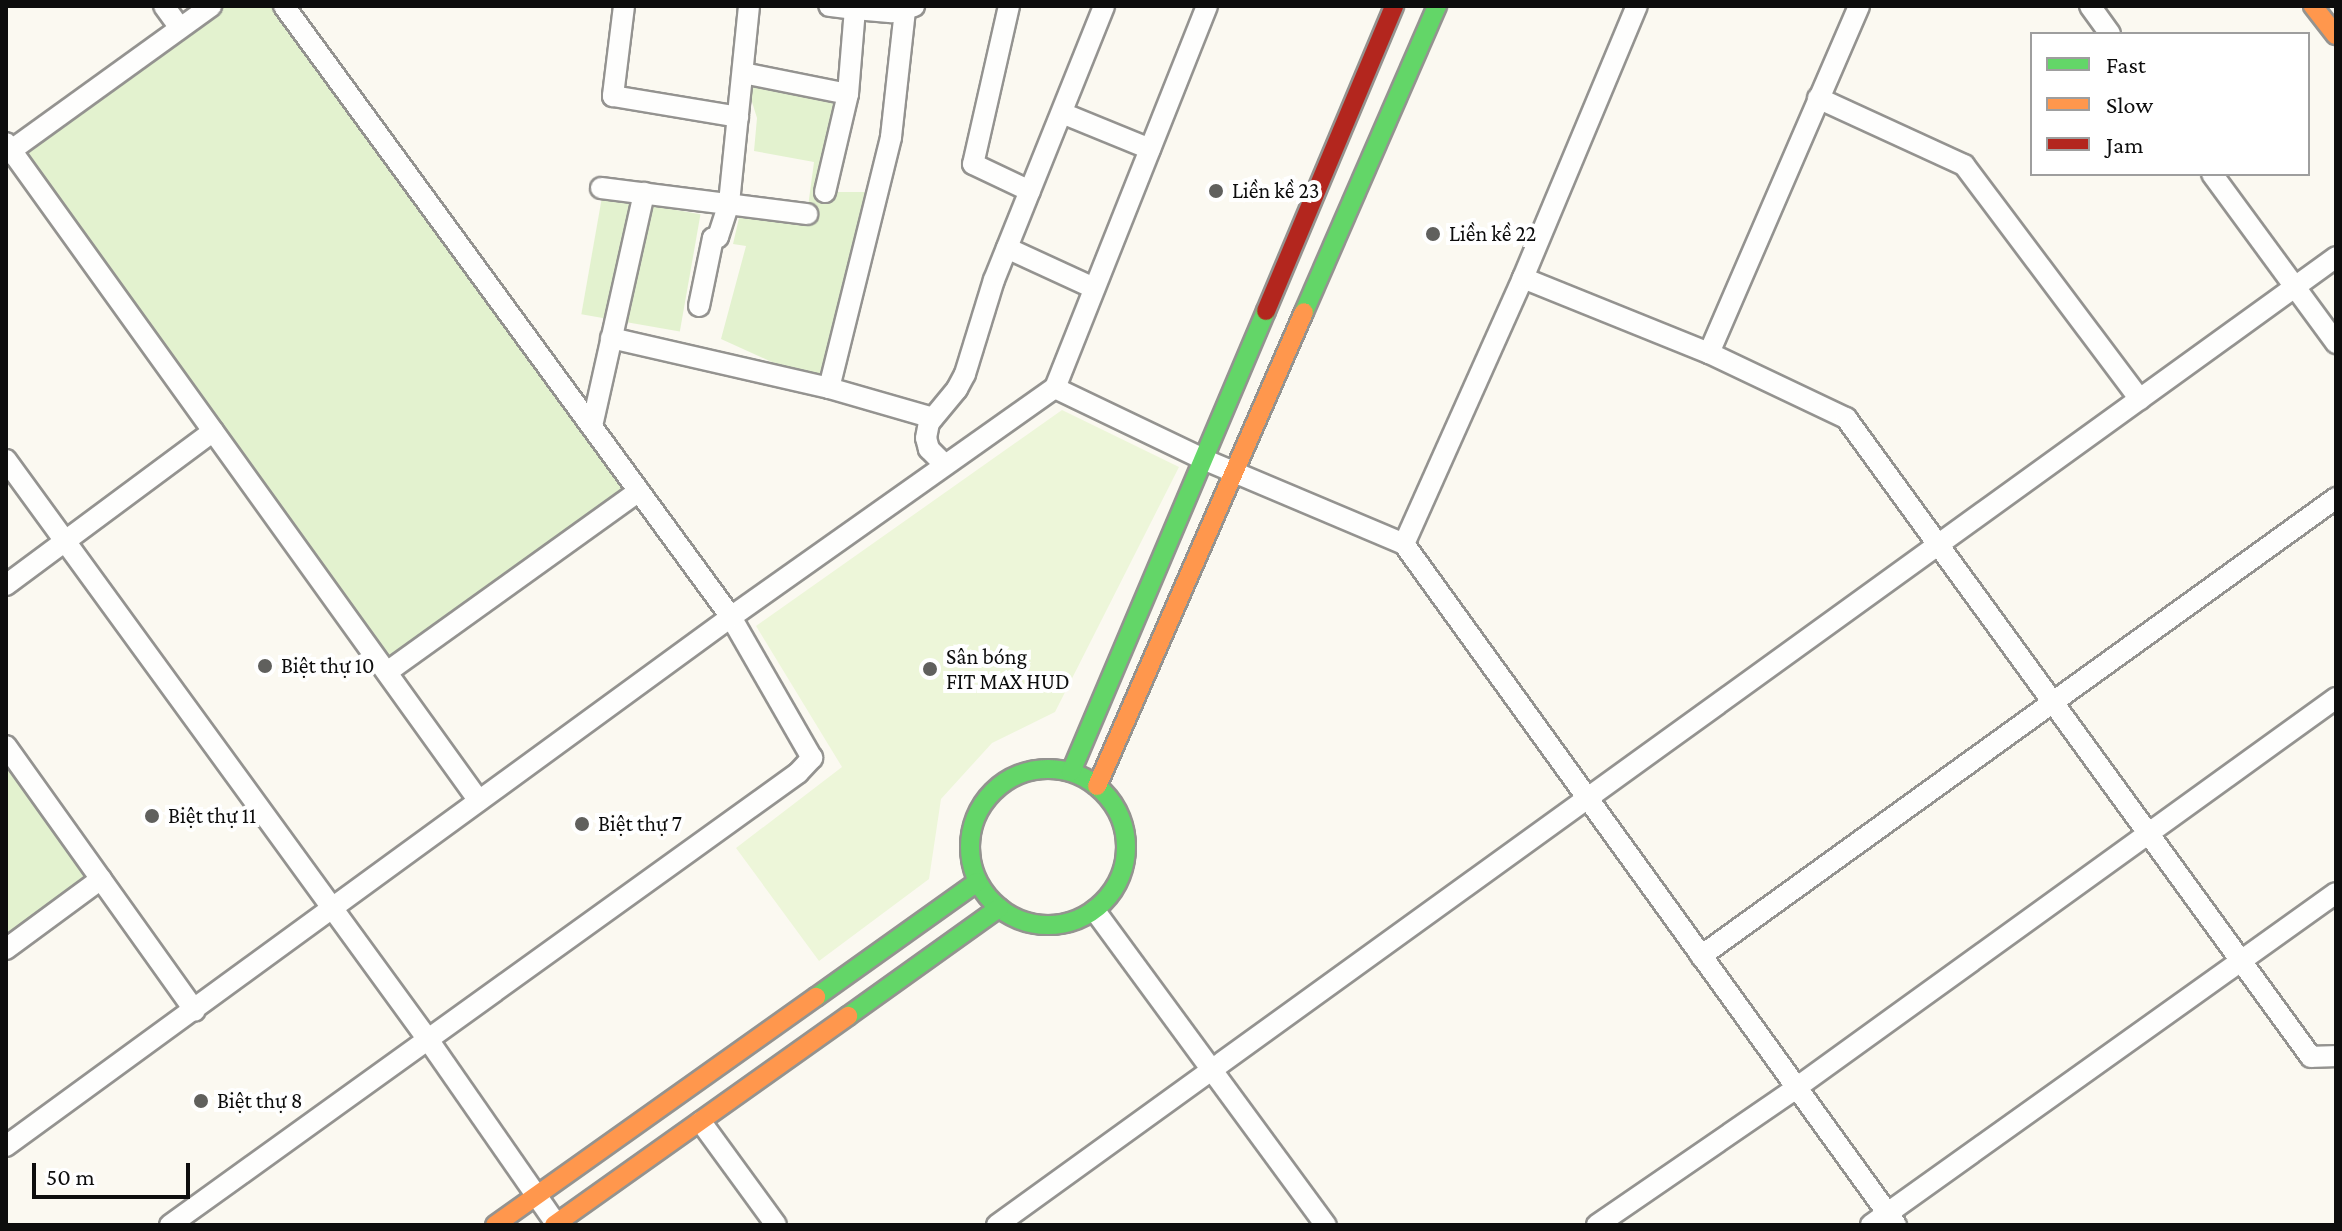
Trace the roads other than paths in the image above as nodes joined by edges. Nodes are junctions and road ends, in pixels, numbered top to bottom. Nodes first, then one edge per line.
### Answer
1 (164, 6) edge
2 (211, 6) edge
3 (284, 6) edge
4 (624, 6) edge
5 (749, 6) edge
6 (829, 6) edge
7 (1009, 6) edge
8 (1104, 6) edge
9 (1207, 6) edge
10 (1394, 6) edge
11 (1437, 6) edge
12 (1637, 6) edge
13 (1859, 6) edge
14 (2090, 6) edge
15 (2313, 6) edge
16 (910, 8) edge
17 (855, 9) junction
18 (180, 28) junction
19 (2109, 32) edge
20 (2336, 35) edge
21 (743, 73) junction
22 (848, 94) junction
23 (1818, 98) junction
24 (1062, 113) junction
25 (738, 117) junction
26 (8, 149) edge
27 (1150, 149) junction
28 (2213, 176) edge
29 (601, 188) dead end
30 (1030, 191) junction
31 (825, 192) dead end
32 (644, 193) junction
33 (729, 203) junction
34 (807, 214) dead end
35 (1007, 248) junction
36 (2336, 257) edge
37 (1523, 278) junction
38 (2295, 287) junction
39 (1094, 288) junction
40 (699, 306) dead end
41 (611, 338) junction
42 (2336, 343) edge
43 (1709, 353) junction
44 (829, 388) junction
45 (1055, 388) junction
46 (2140, 399) junction
47 (933, 418) junction
48 (592, 426) junction
49 (213, 431) junction
50 (1203, 459) junction
51 (6, 460) edge
52 (945, 465) junction
53 (1232, 472) junction
54 (639, 491) junction
55 (2336, 498) edge
56 (65, 541) junction
57 (1404, 544) junction
58 (1938, 545) junction
59 (6, 585) edge
60 (731, 617) junction
61 (387, 672) junction
62 (2336, 698) edge
63 (2052, 702) junction
64 (6, 746) edge
65 (1071, 772) junction
66 (1097, 786) junction
67 (1587, 798) junction
68 (479, 801) junction
69 (2148, 834) junction
70 (101, 879) junction
71 (977, 882) junction
72 (2336, 893) edge
73 (331, 907) junction
74 (999, 908) junction
75 (1095, 911) junction
76 (6, 949) edge
77 (1701, 956) junction
78 (2241, 959) junction
79 (195, 1011) junction
80 (429, 1041) junction
81 (2336, 1056) edge
82 (1211, 1070) junction
83 (1796, 1088) junction
84 (701, 1122) junction
85 (6, 1146) edge
86 (536, 1196) junction
87 (1885, 1221) edge
88 (1322, 1223) edge
89 (170, 1225) edge
90 (495, 1225) edge
91 (556, 1225) edge
92 (776, 1225) edge
93 (997, 1225) edge
94 (1597, 1225) edge

1 - 18 street
2 - 18 street
3 - 48 street
4 - 25 street
5 - 21 street
6 - 17 street
7 - 30 street
8 - 24 street
9 - 27 street
10 - 50 main road
11 - 53 main road
12 - 37 street
13 - 23 street
14 - 19 street
15 - 20 main road
16 - 17 street
16 - 44 street
17 - 22 street
18 - 26 street
21 - 22 street
21 - 25 street
22 - 31 street
23 - 43 street
23 - 46 street
24 - 27 street
24 - 30 street
25 - 33 street
26 - 49 street
27 - 39 street
28 - 38 street
29 - 32 street
30 - 35 street
32 - 33 street
32 - 41 street
33 - 34 street
33 - 40 street
35 - 39 street
35 - 47 street
36 - 38 street
37 - 43 street
37 - 57 street
38 - 42 street
38 - 46 street
39 - 45 street
41 - 44 street
41 - 48 street
43 - 58 street
44 - 47 street
45 - 50 street
45 - 52 street
46 - 58 street
47 - 52 street
48 - 54 street
49 - 56 street
49 - 61 street
50 - 53 street
50 - 65 main road
51 - 56 street
52 - 60 street
53 - 57 street
53 - 66 main road
54 - 60 street
54 - 61 street
55 - 63 street
56 - 59 street
56 - 73 street
57 - 67 street
58 - 63 street
58 - 67 street
60 - 68 street
60 - 80 street
61 - 68 street
62 - 69 street
63 - 69 street
63 - 77 street
64 - 70 street
65 - 66 main road
65 - 71 main road
66 - 75 main road
67 - 77 street
67 - 82 street
68 - 73 street
69 - 78 street
69 - 83 street
70 - 76 street
70 - 79 street
71 - 74 main road
71 - 86 main road
72 - 78 street
73 - 79 street
73 - 80 street
74 - 75 main road
74 - 84 main road
75 - 82 street
77 - 83 street
78 - 81 street
78 - 87 street
79 - 85 street
80 - 86 street
80 - 89 street
82 - 88 street
82 - 93 street
83 - 87 street
83 - 94 street
84 - 91 main road
84 - 92 street
86 - 90 main road
86 - 91 street

